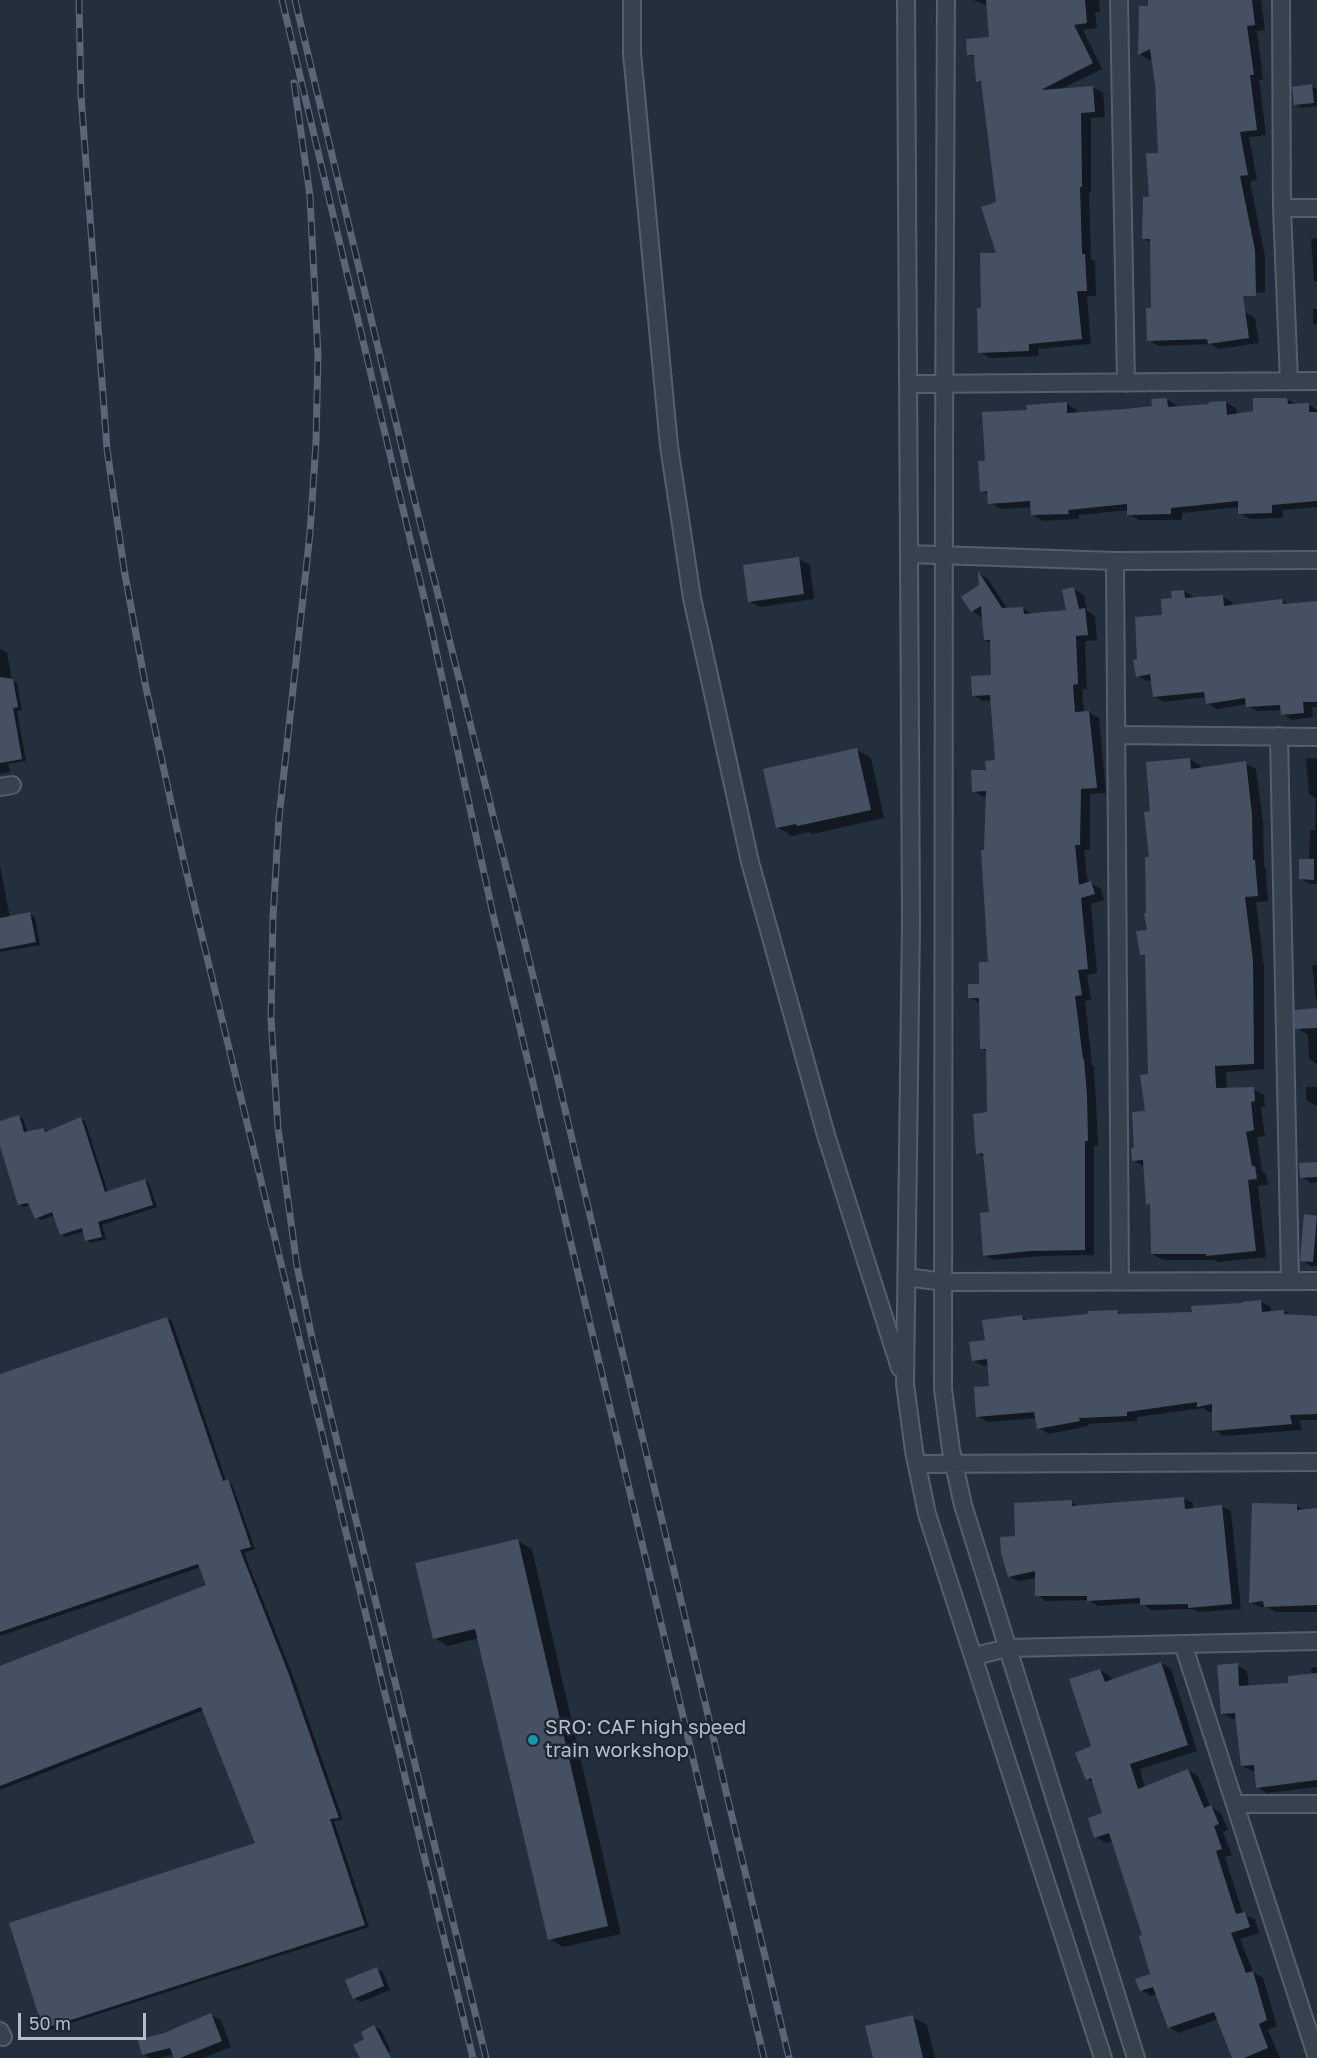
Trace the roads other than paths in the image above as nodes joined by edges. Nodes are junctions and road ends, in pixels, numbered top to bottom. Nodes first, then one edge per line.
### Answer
1 (632, 0) edge
2 (906, 0) edge
3 (946, 0) edge
4 (1119, 0) edge
5 (1281, 0) edge
6 (1282, 208) junction
7 (1317, 208) edge
8 (1288, 381) junction
9 (1317, 381) edge
10 (1126, 383) junction
11 (908, 384) junction
12 (944, 385) junction
13 (909, 554) junction
14 (944, 556) junction
15 (1317, 560) edge
16 (1115, 561) junction
17 (1116, 735) junction
18 (1279, 736) junction
19 (1317, 736) edge
20 (906, 1276) junction
21 (1120, 1281) junction
22 (1290, 1281) junction
23 (1317, 1281) edge
24 (945, 1282) junction
25 (905, 1384) junction
26 (1317, 1462) edge
27 (917, 1464) junction
28 (954, 1465) junction
29 (1317, 1641) edge
30 (1184, 1644) junction
31 (1008, 1648) junction
32 (974, 1656) junction
33 (1235, 1804) junction
34 (1317, 1804) edge
35 (1103, 2058) edge
36 (1136, 2058) edge
37 (1317, 2058) edge

1 - 25 street
2 - 11 street
3 - 12 street
4 - 10 street
5 - 6 street
6 - 7 street
6 - 8 street
8 - 9 street
8 - 10 street
10 - 12 street
11 - 12 street
11 - 13 street
12 - 14 street
13 - 14 street
13 - 20 street
14 - 16 street
14 - 24 street
15 - 16 street
16 - 17 street
17 - 18 street
17 - 21 street
18 - 19 street
18 - 22 street
20 - 24 street
20 - 25 street
21 - 22 street
21 - 24 street
22 - 23 street
24 - 28 street
25 - 27 street
26 - 28 street
27 - 28 street
27 - 32 street
28 - 31 street
29 - 30 street
30 - 31 street
30 - 33 street
31 - 32 street
31 - 36 street
32 - 35 street
33 - 34 street
33 - 37 street

